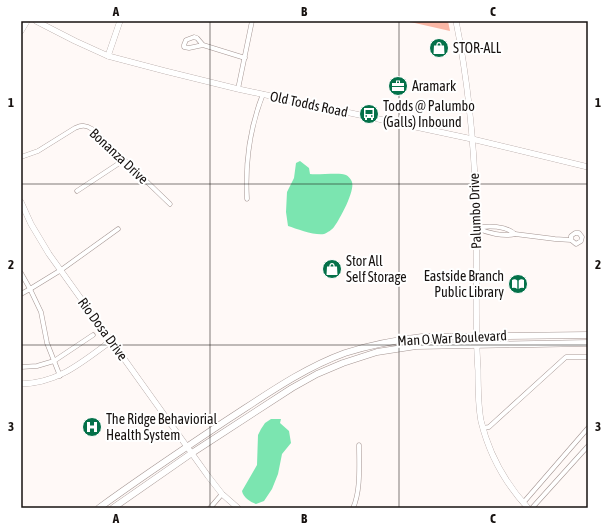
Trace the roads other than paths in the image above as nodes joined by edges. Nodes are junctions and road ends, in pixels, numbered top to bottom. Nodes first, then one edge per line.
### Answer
1 (27, 21) edge
2 (36, 21) edge
3 (120, 21) edge
4 (252, 21) edge
5 (456, 21) edge
6 (21, 31) edge
7 (203, 45) dead end
8 (108, 56) junction
9 (244, 58) junction
10 (238, 88) junction
11 (264, 94) junction
12 (472, 139) junction
13 (21, 157) edge
14 (124, 160) junction
15 (588, 167) edge
16 (77, 191) dead end
17 (247, 200) dead end
18 (21, 202) edge
19 (170, 204) dead end
20 (476, 228) junction
21 (118, 229) dead end
22 (571, 240) dead end
23 (61, 270) junction
24 (21, 273) edge
25 (30, 289) junction
26 (21, 294) edge
27 (93, 335) dead end
28 (588, 335) edge
29 (476, 336) junction
30 (111, 340) junction
31 (588, 343) edge
32 (476, 345) junction
33 (588, 357) edge
34 (54, 361) junction
35 (21, 367) edge
36 (60, 376) junction
37 (21, 384) edge
38 (483, 428) junction
39 (588, 428) edge
40 (359, 445) dead end
41 (187, 446) junction
42 (588, 446) edge
43 (192, 453) junction
44 (222, 494) junction
45 (523, 503) junction
46 (99, 508) edge
47 (113, 508) edge
48 (210, 508) edge
49 (238, 508) edge
50 (353, 508) edge
51 (528, 508) edge
52 (532, 508) edge

1 - 6 street
2 - 8 street, Old Todds Road
3 - 8 street
4 - 9 street
5 - 12 street, Palumbo Drive
7 - 9 street
8 - 10 street, Old Todds Road
9 - 10 street
10 - 11 street, Old Todds Road
11 - 12 street, Old Todds Road
11 - 17 street
12 - 15 street, Old Todds Road
12 - 20 street, Palumbo Drive
13 - 14 street, Bonanza Drive
14 - 16 street
14 - 19 street, Bonanza Drive
18 - 23 street, Rio Dosa Drive
20 - 22 street
20 - 29 street, Palumbo Drive
21 - 23 street
23 - 25 street
23 - 30 street, Rio Dosa Drive
24 - 25 street
25 - 26 street
25 - 34 street
27 - 34 street
28 - 29 main road, Man O War Boulevard
29 - 32 street, Palumbo Drive
29 - 41 main road, Man O War Boulevard
30 - 36 street
30 - 41 street, Rio Dosa Drive
31 - 32 main road, Man O War Boulevard
32 - 38 street, Palumbo Drive
32 - 43 main road, Man O War Boulevard
33 - 38 street
34 - 35 street
34 - 36 street
36 - 37 street
38 - 45 street, Palumbo Drive
39 - 45 street
40 - 50 street
41 - 43 street, Rio Dosa Drive
41 - 46 main road, Man O War Boulevard
42 - 52 street
43 - 44 street, Rio Dosa Drive
43 - 47 main road, Man O War Boulevard
44 - 48 street
44 - 49 street, Rio Dosa Drive
45 - 51 street, Palumbo Drive

